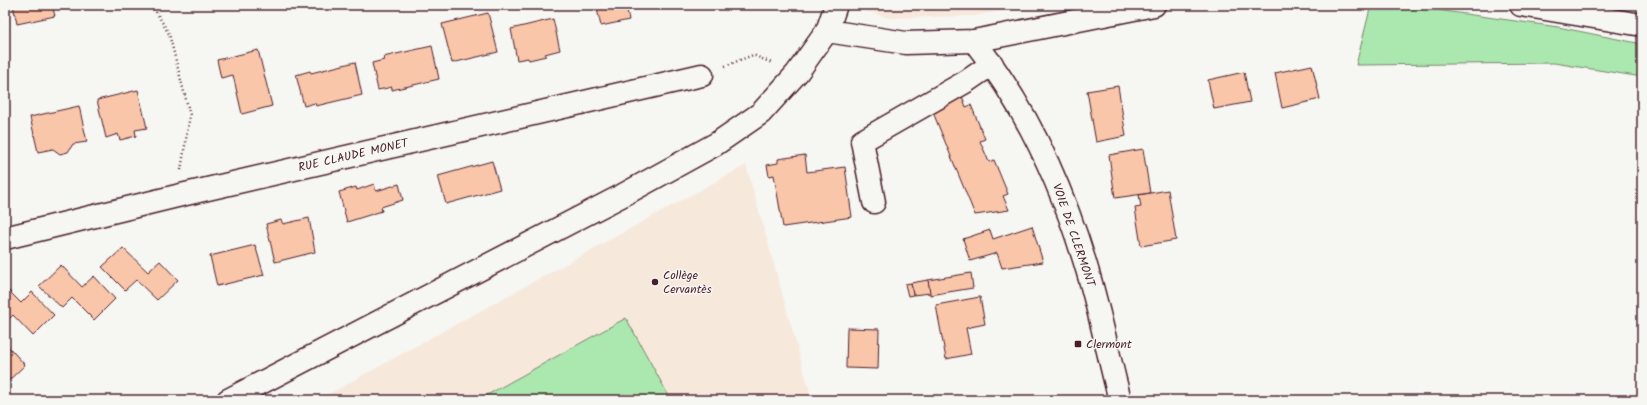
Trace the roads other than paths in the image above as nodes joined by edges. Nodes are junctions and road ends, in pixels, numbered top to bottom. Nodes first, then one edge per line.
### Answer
1 (836, 5) edge
2 (1154, 5) edge
3 (1521, 5) edge
4 (1642, 25) edge
5 (827, 31) junction
6 (974, 41) junction
7 (992, 64) junction
8 (702, 75) road end
9 (874, 202) dead end
10 (5, 238) edge
11 (228, 400) edge
12 (1120, 400) edge

1 - 5 street
2 - 6 street
3 - 4 street
5 - 6 street
5 - 11 street
6 - 7 street, VOIE DE CLERMONT
7 - 9 street
7 - 12 street, VOIE DE CLERMONT
8 - 10 street, RUE CLAUDE MONET

